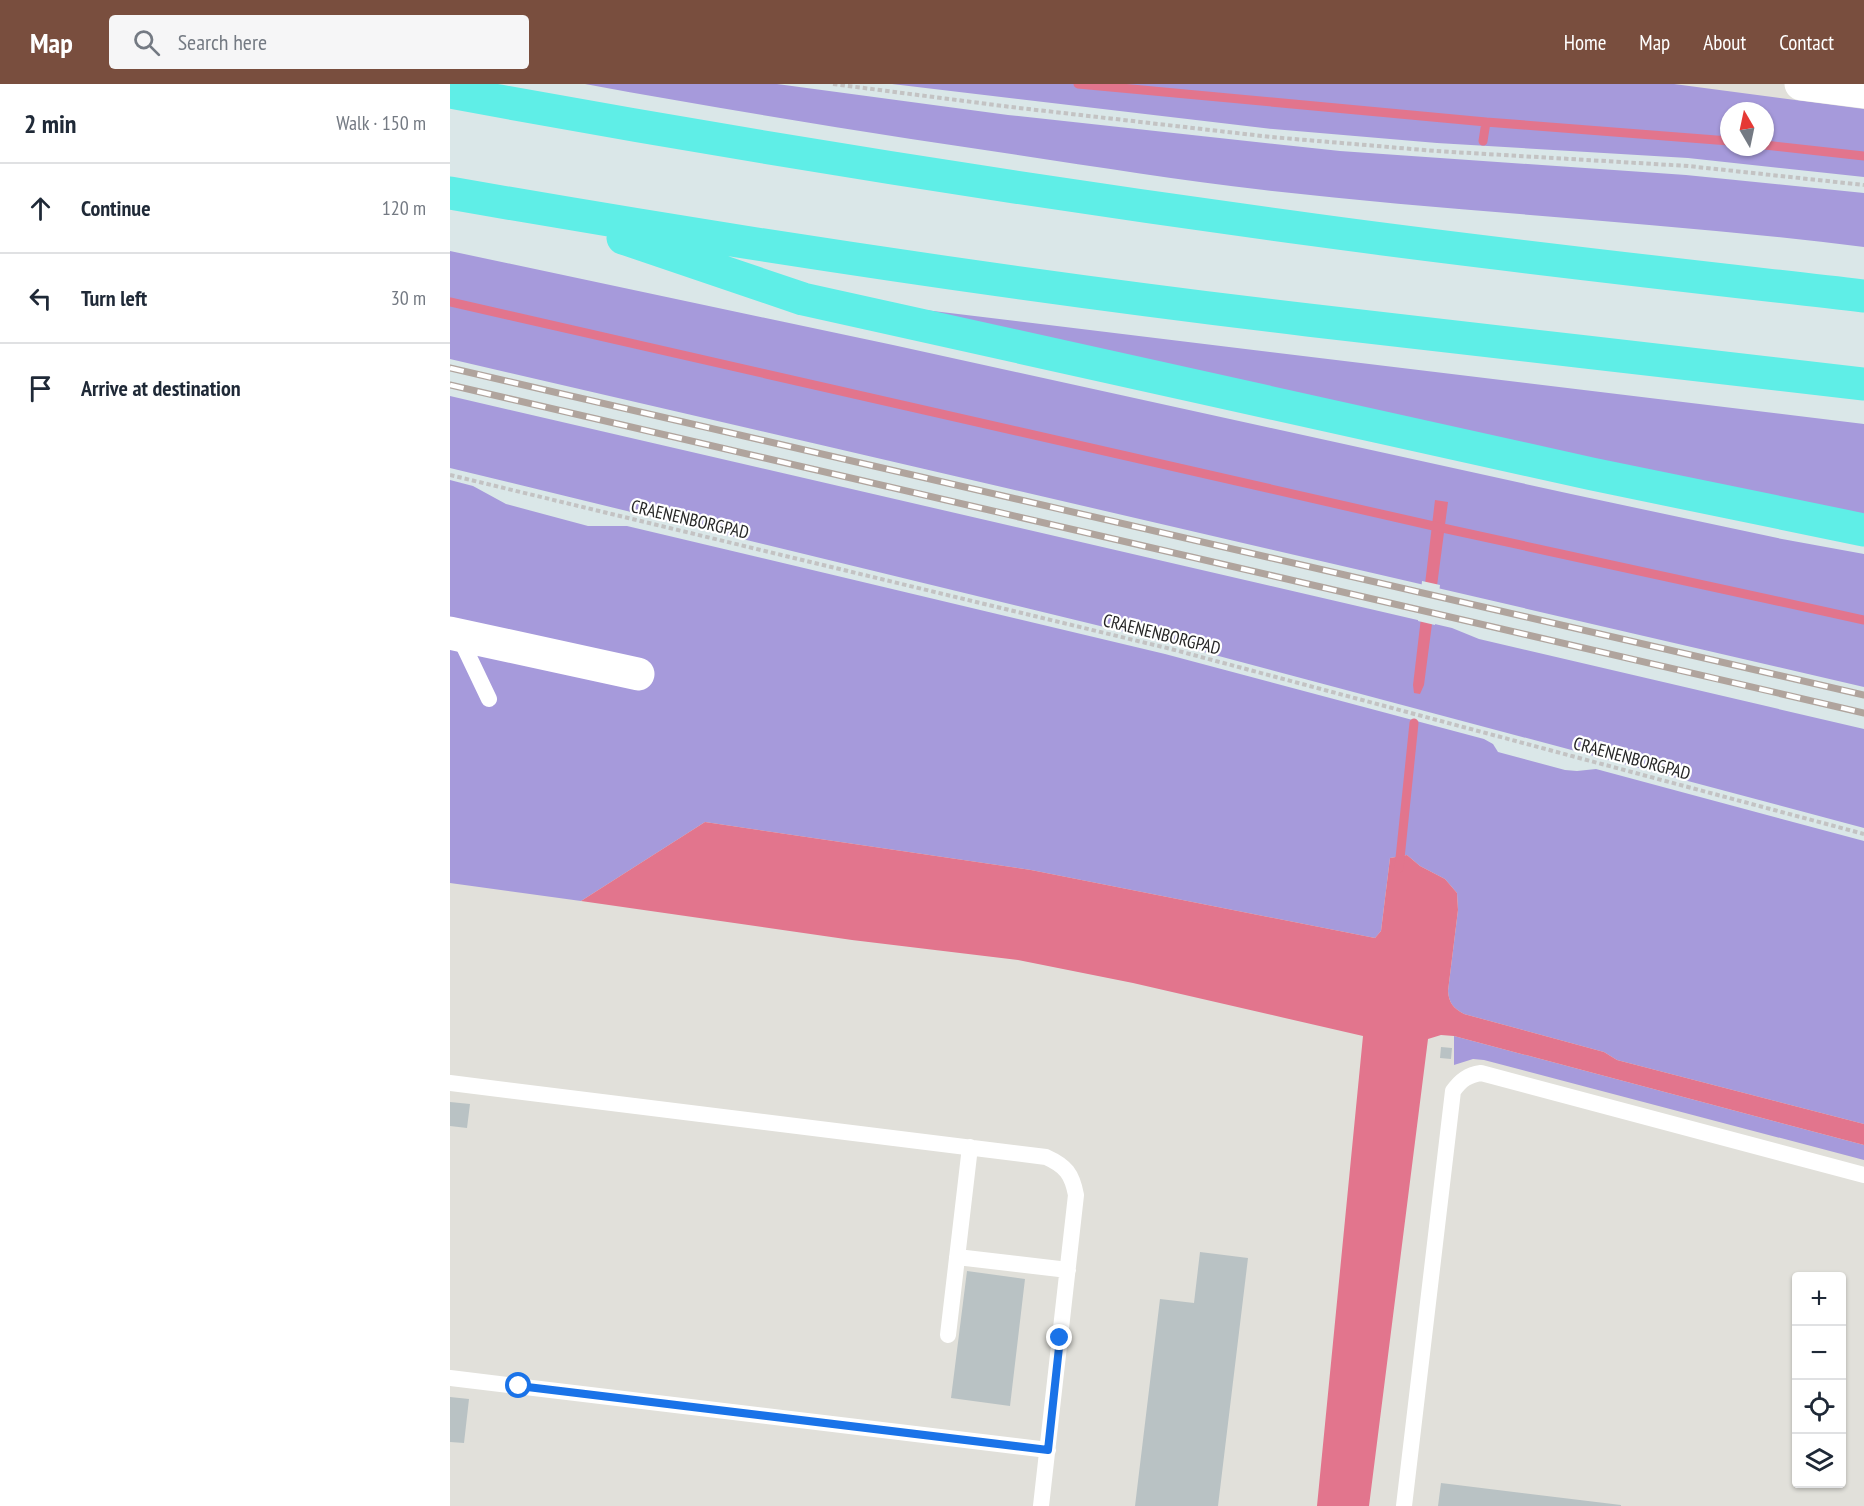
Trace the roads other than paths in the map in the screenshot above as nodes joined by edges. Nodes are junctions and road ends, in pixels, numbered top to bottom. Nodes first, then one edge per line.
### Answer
1 (1801, 84) edge
2 (450, 92) edge
3 (1864, 92) edge
4 (450, 193) edge
5 (531, 207) junction
6 (1864, 296) edge
7 (1864, 384) edge
8 (1864, 530) edge
9 (455, 634) edge
10 (638, 674) dead end
11 (489, 699) dead end
12 (450, 1083) edge
13 (970, 1148) junction
14 (1864, 1175) edge
15 (957, 1257) junction
16 (1068, 1270) junction
17 (948, 1335) dead end
18 (450, 1378) edge
19 (1048, 1450) junction
20 (1041, 1506) edge
21 (1404, 1506) edge

1 - 3 street
2 - 6 highway
4 - 5 highway
5 - 7 highway
5 - 8 highway
9 - 10 street
9 - 11 lane
12 - 13 lane
13 - 15 lane
13 - 16 lane
14 - 21 lane
15 - 16 lane
15 - 17 lane
16 - 19 lane
18 - 19 lane
19 - 20 lane

